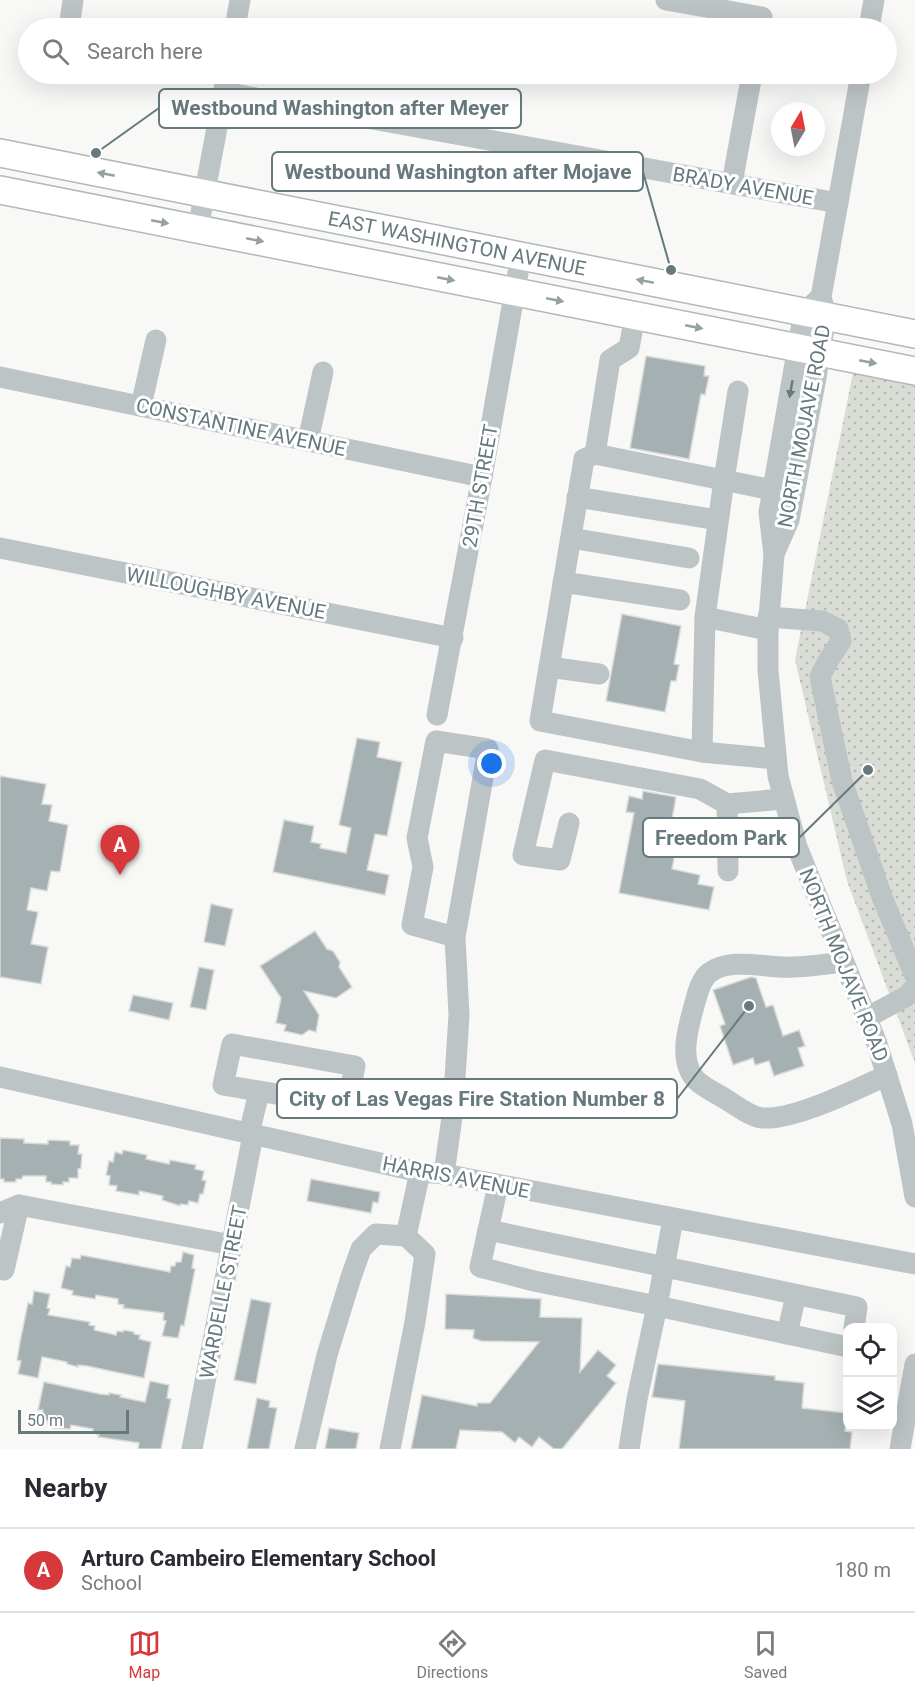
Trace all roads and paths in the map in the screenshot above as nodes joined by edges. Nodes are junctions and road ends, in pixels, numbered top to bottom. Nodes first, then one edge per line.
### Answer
1 (73, 0) edge
2 (240, 0) edge
3 (666, 0) edge
4 (874, 0) edge
5 (762, 15) edge
6 (70, 18) edge
7 (237, 18) edge
8 (871, 18) edge
9 (225, 84) edge
10 (230, 84) edge
11 (750, 84) edge
12 (859, 84) edge
13 (0, 153) edge
14 (732, 183) junction
15 (0, 190) edge
16 (838, 203) junction
17 (201, 210) junction
18 (520, 256) junction
19 (514, 292) junction
20 (596, 308) junction
21 (634, 316) junction
22 (813, 327) junction
23 (915, 334) edge
24 (156, 340) dead end
25 (915, 371) edge
26 (323, 372) dead end
27 (0, 377) edge
28 (738, 391) dead end
29 (141, 406) junction
30 (308, 441) junction
31 (595, 454) junction
32 (482, 477) junction
33 (724, 480) junction
34 (773, 490) junction
35 (577, 497) junction
36 (718, 520) junction
37 (571, 538) junction
38 (0, 548) edge
39 (774, 555) junction
40 (689, 558) dead end
41 (563, 582) junction
42 (680, 600) dead end
43 (705, 617) junction
44 (768, 624) junction
45 (453, 638) junction
46 (549, 667) junction
47 (599, 674) dead end
48 (437, 715) dead end
49 (702, 752) junction
50 (777, 759) junction
51 (783, 799) junction
52 (726, 804) junction
53 (569, 824) dead end
54 (728, 871) dead end
55 (455, 937) junction
56 (843, 962) junction
57 (915, 976) edge
58 (915, 987) edge
59 (866, 1018) junction
60 (887, 1075) junction
61 (0, 1077) edge
62 (259, 1092) junction
63 (251, 1134) junction
64 (420, 1172) junction
65 (444, 1174) junction
66 (498, 1185) junction
67 (915, 1197) edge
68 (10, 1209) edge
69 (673, 1219) junction
70 (488, 1230) junction
71 (406, 1236) junction
72 (232, 1245) junction
73 (915, 1264) edge
74 (664, 1268) junction
75 (0, 1269) edge
76 (796, 1294) junction
77 (657, 1306) junction
78 (855, 1323) edge
79 (787, 1334) junction
80 (843, 1346) edge
81 (915, 1364) edge
82 (192, 1449) edge
83 (305, 1449) edge
84 (390, 1449) edge
85 (629, 1449) edge
86 (900, 1449) edge

1 - 6 street
2 - 7 street
3 - 5 street
4 - 8 street
9 - 17 street
10 - 14 street, BRADY AVENUE
11 - 14 street
12 - 16 street, NORTH MOJAVE ROAD
17 -> 13 main road, EAST WASHINGTON AVENUE
14 - 16 street, BRADY AVENUE
15 -> 17 main road
16 - 22 street, NORTH MOJAVE ROAD
17 - 18 main road, EAST WASHINGTON AVENUE
17 -> 19 main road, EAST WASHINGTON AVENUE
18 - 19 street, 29TH STREET
22 -> 18 main road, EAST WASHINGTON AVENUE
19 -> 20 main road, EAST WASHINGTON AVENUE
19 - 32 street, 29TH STREET
20 - 21 main road, EAST WASHINGTON AVENUE
20 - 22 main road
21 -> 22 main road, EAST WASHINGTON AVENUE
21 - 31 street
22 - 23 main road, EAST WASHINGTON AVENUE
22 -> 25 main road, EAST WASHINGTON AVENUE
22 -> 34 street, NORTH MOJAVE ROAD
22 - 39 street, NORTH MOJAVE ROAD
24 - 29 street
26 - 30 street
27 - 29 street, CONSTANTINE AVENUE
28 - 33 street
29 - 30 street, CONSTANTINE AVENUE
30 - 32 street, CONSTANTINE AVENUE
31 - 33 street
31 - 35 street
32 - 45 street, 29TH STREET
33 - 34 street
33 - 36 street
34 - 39 street, NORTH MOJAVE ROAD
35 - 36 street
35 - 37 street
36 - 43 street
37 - 40 street
37 - 41 street
38 - 45 street, WILLOUGHBY AVENUE
39 - 44 street, NORTH MOJAVE ROAD
41 - 42 street
41 - 46 street
43 - 44 street
43 - 49 street
44 - 50 street, NORTH MOJAVE ROAD
44 - 57 street
45 - 48 street, 29TH STREET
46 - 47 street
46 - 49 street
49 - 50 street
50 - 51 street, NORTH MOJAVE ROAD
51 - 52 street
51 - 56 street, NORTH MOJAVE ROAD
52 - 53 street
52 - 54 street
55 - 55 street
55 - 65 street
56 - 59 street, NORTH MOJAVE ROAD
56 - 60 street
58 - 59 street
59 - 60 street, NORTH MOJAVE ROAD
60 - 67 street, NORTH MOJAVE ROAD
61 - 63 street, HARRIS AVENUE
62 - 62 street
62 - 63 street, WARDELLE STREET
63 - 64 street, HARRIS AVENUE
63 - 72 street, WARDELLE STREET
64 - 65 street, HARRIS AVENUE
64 - 71 street
65 - 66 street, HARRIS AVENUE
66 - 69 street, HARRIS AVENUE
66 - 70 street
68 - 72 street
68 - 75 street
69 - 73 street, HARRIS AVENUE
69 - 74 street
70 - 74 street
70 - 77 street
71 - 83 street
71 - 84 street
72 - 82 street, WARDELLE STREET
74 - 76 street
74 - 77 street
76 - 78 street
76 - 79 street
77 - 79 street
77 - 85 street
79 - 80 street
81 - 86 street

